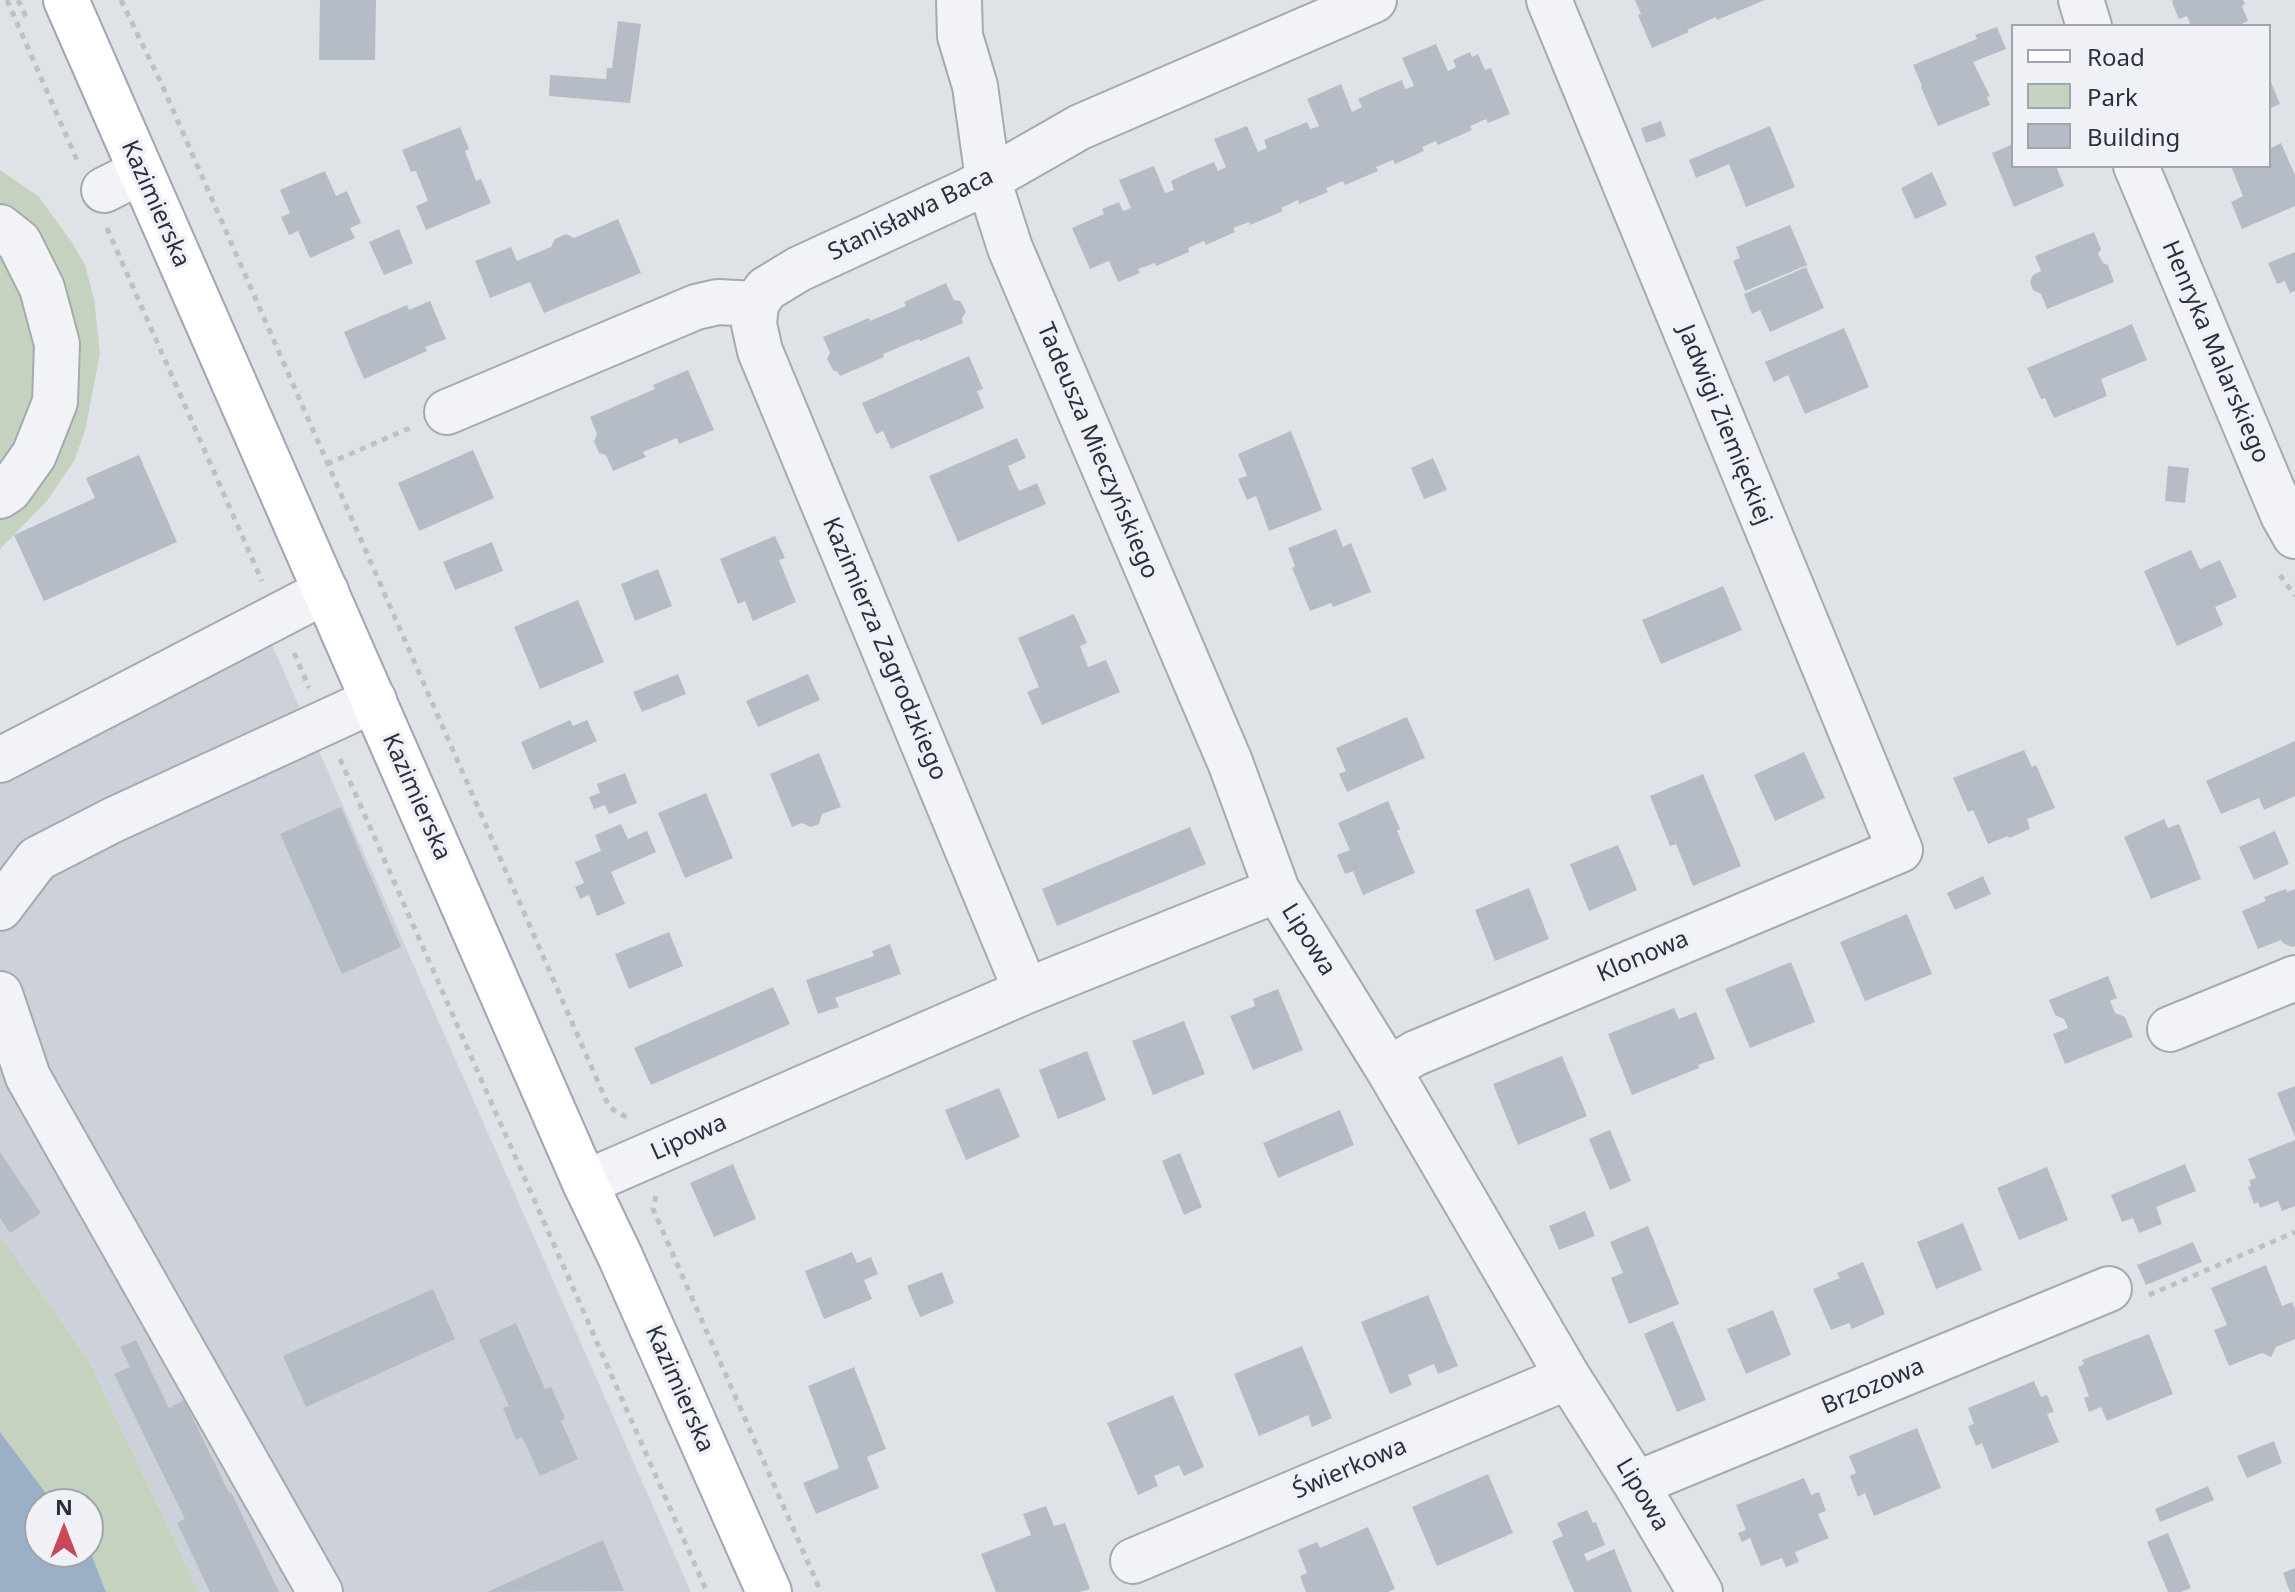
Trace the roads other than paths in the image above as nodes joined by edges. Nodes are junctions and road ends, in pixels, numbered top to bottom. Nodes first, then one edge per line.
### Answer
1 (66, 0) edge
2 (959, 0) edge
3 (1374, 0) edge
4 (1549, 0) edge
5 (2081, 0) edge
6 (2088, 24) edge
7 (2137, 168) edge
8 (988, 179) junction
9 (0, 227) edge
10 (756, 304) junction
11 (447, 412) road end
12 (0, 496) edge
13 (2295, 536) edge
14 (326, 591) junction
15 (374, 700) junction
16 (0, 760) edge
17 (1900, 850) joint
18 (1277, 890) junction
19 (0, 908) edge
20 (2295, 978) edge
21 (1026, 991) junction
22 (0, 994) edge
23 (2170, 1029) dead end
24 (1388, 1069) junction
25 (585, 1183) junction
26 (2109, 1289) road end
27 (1568, 1377) junction
28 (1636, 1484) junction
29 (1133, 1561) dead end
30 (320, 1592) edge
31 (769, 1592) edge
32 (1700, 1592) edge

1 - 14 main road, Kazimierska
2 - 8 street, Tadeusza Mieczyńskiego
3 - 8 street, Stanisława Baca
4 - 17 street, Jadwigi Ziemięckiej
5 - 6 street
7 - 13 street, Henryka Malarskiego
8 - 10 street, Stanisława Baca
8 - 18 street, Tadeusza Mieczyńskiego
9 - 12 street
10 - 11 street
10 - 21 street, Kazimierza Zagrodzkiego
14 - 15 main road, Kazimierska
14 - 16 street
15 - 19 street
15 - 25 main road, Kazimierska
17 - 24 street, Klonowa
18 - 21 street, Lipowa
18 - 24 street, Lipowa
20 - 23 street
21 - 25 street, Lipowa
22 - 30 street
24 - 27 street, Lipowa
25 - 31 main road, Kazimierska
26 - 28 street, Brzozowa
27 - 28 street, Lipowa
27 - 29 street, Świerkowa
28 - 32 street, Lipowa

